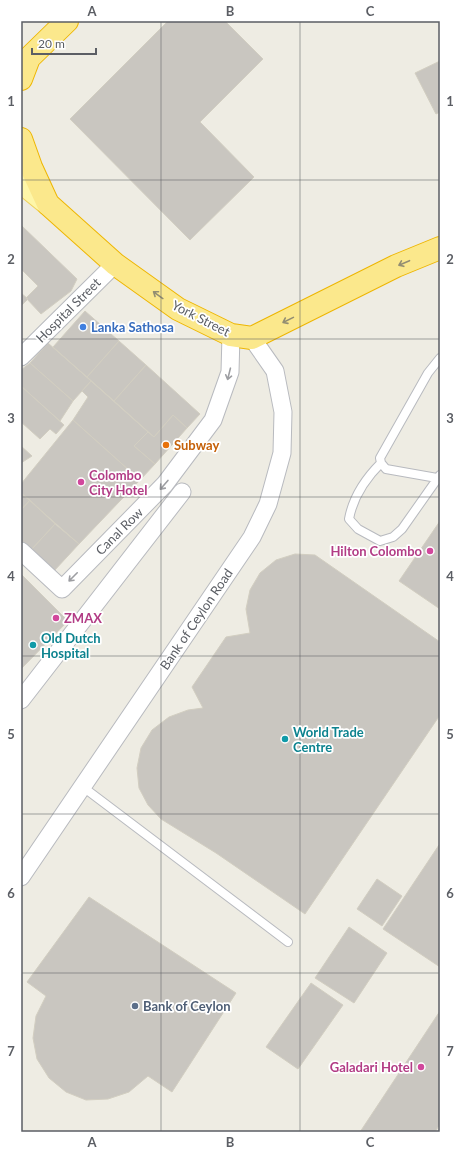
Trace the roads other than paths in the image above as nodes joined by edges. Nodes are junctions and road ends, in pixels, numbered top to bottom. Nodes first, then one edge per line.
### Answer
1 (67, 21) edge
2 (24, 56) edge
3 (21, 79) edge
4 (21, 139) edge
5 (21, 182) edge
6 (48, 204) junction
7 (440, 248) edge
8 (115, 264) junction
9 (242, 336) junction
10 (21, 357) edge
11 (440, 358) edge
12 (381, 463) junction
13 (439, 477) edge
14 (182, 492) dead end
15 (21, 551) edge
16 (21, 700) edge
17 (83, 787) junction
18 (23, 867) edge
19 (288, 942) dead end

1 - 2 highway
2 - 3 highway
4 - 6 highway, York Street
5 - 6 main road, York Street
6 - 8 highway, York Street
7 -> 9 highway
9 -> 8 highway, York Street
8 - 10 street, Hospital Street
9 -> 15 street, Canal Row
9 - 17 street, Bank of Ceylon Road
11 - 12 lane
12 - 13 lane
12 - 13 lane
14 - 16 street
17 - 18 street, Bank of Ceylon Road
17 - 19 lane

